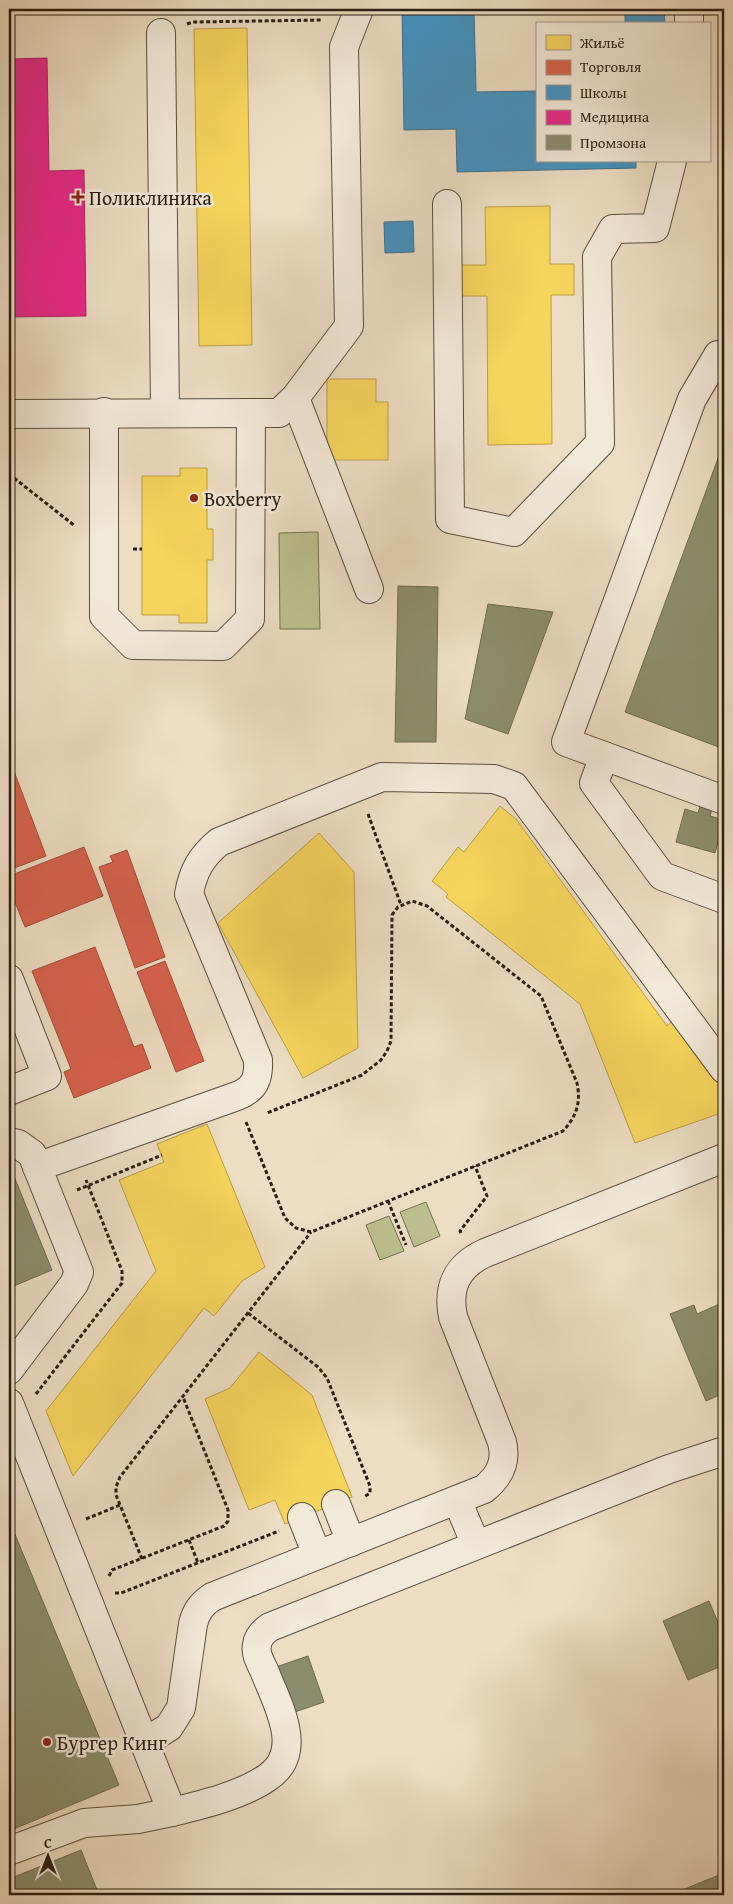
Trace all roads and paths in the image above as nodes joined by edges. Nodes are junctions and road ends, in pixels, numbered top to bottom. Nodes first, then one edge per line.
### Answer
1 (689, 9) edge
2 (357, 14) edge
3 (689, 22) edge
4 (161, 33) joint
5 (672, 162) edge
6 (447, 204) dead end
7 (722, 350) edge
8 (295, 398) junction
9 (104, 412) junction
10 (165, 412) junction
11 (251, 413) junction
12 (9, 414) edge
13 (9, 474) edge
14 (104, 549) junction
15 (142, 549) dead end
16 (369, 589) dead end
17 (604, 756) junction
18 (358, 785) junction
19 (724, 800) edge
20 (724, 898) edge
21 (400, 905) junction
22 (9, 979) edge
23 (724, 1069) edge
24 (9, 1091) edge
25 (264, 1114) dead end
26 (255, 1118) dead end
27 (246, 1121) junction
28 (238, 1125) dead end
29 (9, 1142) edge
30 (162, 1156) dead end
31 (724, 1158) edge
32 (475, 1166) junction
33 (37, 1168) junction
34 (51, 1200) junction
35 (388, 1200) junction
36 (460, 1231) dead end
37 (311, 1232) junction
38 (406, 1245) dead end
39 (248, 1313) junction
40 (9, 1370) edge
41 (183, 1397) junction
42 (9, 1403) edge
43 (724, 1451) edge
44 (458, 1500) junction
45 (345, 1502) joint
46 (120, 1506) junction
47 (85, 1520) dead end
48 (292, 1523) joint
49 (189, 1540) junction
50 (351, 1542) junction
51 (476, 1545) junction
52 (317, 1555) junction
53 (142, 1559) junction
54 (198, 1563) junction
55 (108, 1580) dead end
56 (111, 1586) dead end
57 (144, 1743) junction
58 (172, 1812) junction
59 (9, 1852) edge

1 - 3 lane
2 - 4 path
2 - 8 lane
4 - 10 lane
5 - 6 lane
7 - 17 lane
8 - 11 lane
8 - 16 lane
9 - 10 lane
9 - 12 lane
9 - 14 lane
10 - 11 lane
11 - 14 lane
13 - 14 path
14 - 15 path
17 - 19 lane
17 - 20 lane
18 - 21 path
18 - 23 lane
18 - 33 lane
21 - 25 path
21 - 32 path
22 - 24 lane
26 - 27 path
27 - 28 path
27 - 37 path
29 - 33 lane
30 - 34 path
31 - 44 lane
32 - 35 path
32 - 36 path
33 - 34 lane
34 - 40 lane
35 - 37 path
35 - 38 path
37 - 39 path
39 - 41 path
39 - 45 path
41 - 46 path
41 - 49 path
42 - 57 lane
43 - 51 lane
44 - 50 lane
44 - 51 lane
45 - 50 lane
46 - 47 path
46 - 53 path
48 - 52 lane
48 - 54 path
49 - 53 path
49 - 54 path
50 - 52 lane
51 - 58 lane
52 - 57 lane
53 - 55 path
54 - 56 path
57 - 58 lane
58 - 59 lane

